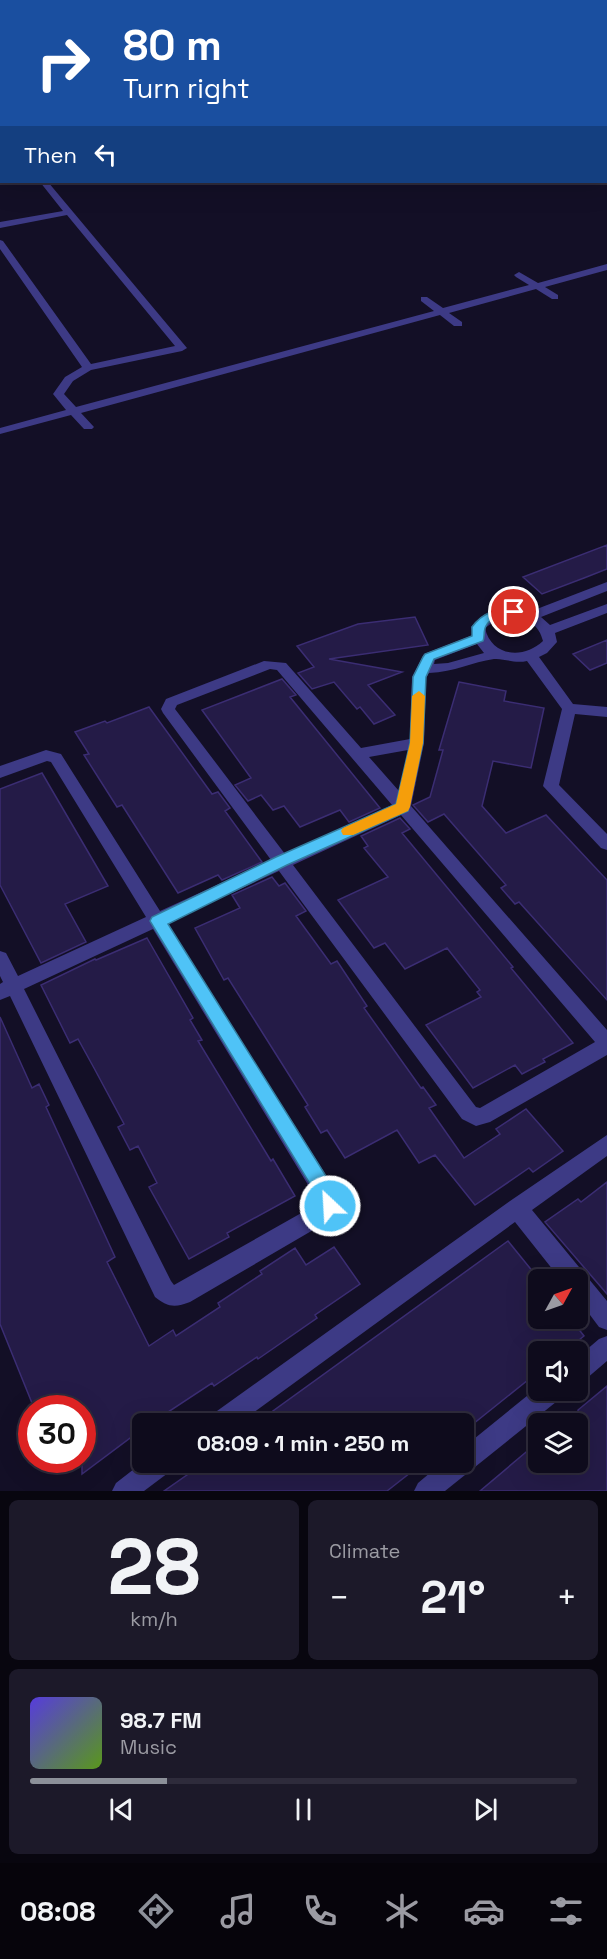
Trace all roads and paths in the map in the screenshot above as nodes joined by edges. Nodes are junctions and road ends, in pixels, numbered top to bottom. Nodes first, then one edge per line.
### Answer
1 (45, 183) edge
2 (69, 212) junction
3 (0, 225) edge
4 (0, 243) edge
5 (607, 267) edge
6 (519, 275) dead end
7 (536, 286) junction
8 (555, 297) dead end
9 (424, 298) dead end
10 (441, 311) junction
11 (458, 324) dead end
12 (88, 368) junction
13 (73, 411) junction
14 (88, 427) dead end
15 (0, 430) edge
16 (607, 586) edge
17 (607, 608) edge
18 (530, 616) junction
19 (548, 632) junction
20 (478, 638) junction
21 (495, 654) junction
22 (531, 657) junction
23 (425, 669) junction
24 (569, 708) junction
25 (607, 712) edge
26 (417, 743) junction
27 (357, 754) junction
28 (0, 772) edge
29 (403, 807) junction
30 (607, 844) edge
31 (282, 861) junction
32 (158, 921) junction
33 (0, 958) edge
34 (7, 989) edge
35 (607, 1144) edge
36 (517, 1208) junction
37 (566, 1269) edge
38 (588, 1296) edge
39 (607, 1319) edge
40 (607, 1347) edge
41 (588, 1363) edge
42 (539, 1401) edge
43 (233, 1413) edge
44 (474, 1453) edge
45 (149, 1473) edge
46 (449, 1473) edge
47 (124, 1491) edge
48 (426, 1491) edge

1 - 2 street
2 - 3 street
2 - 12 street
4 - 12 street
5 - 7 street
6 - 7 street
7 - 8 street
7 - 10 street
9 - 10 street
10 - 11 street
10 - 13 street
12 - 13 street
13 - 14 street
13 - 15 street
16 - 18 street
17 - 19 street
18 - 19 street
18 - 20 street
19 - 22 street
20 - 21 street
20 - 23 street
21 - 22 street
21 - 23 street
22 - 24 street
23 - 26 street
24 - 25 street
24 - 30 street
26 - 27 street
26 - 29 street
27 - 29 street
27 - 31 street
28 - 32 street
29 - 31 street
29 - 31 street
31 - 32 street
32 - 34 street
32 - 34 street
33 - 34 street
35 - 36 street
36 - 37 street
36 - 43 street
38 - 39 street
40 - 41 street
42 - 44 street
45 - 47 street
46 - 48 street

